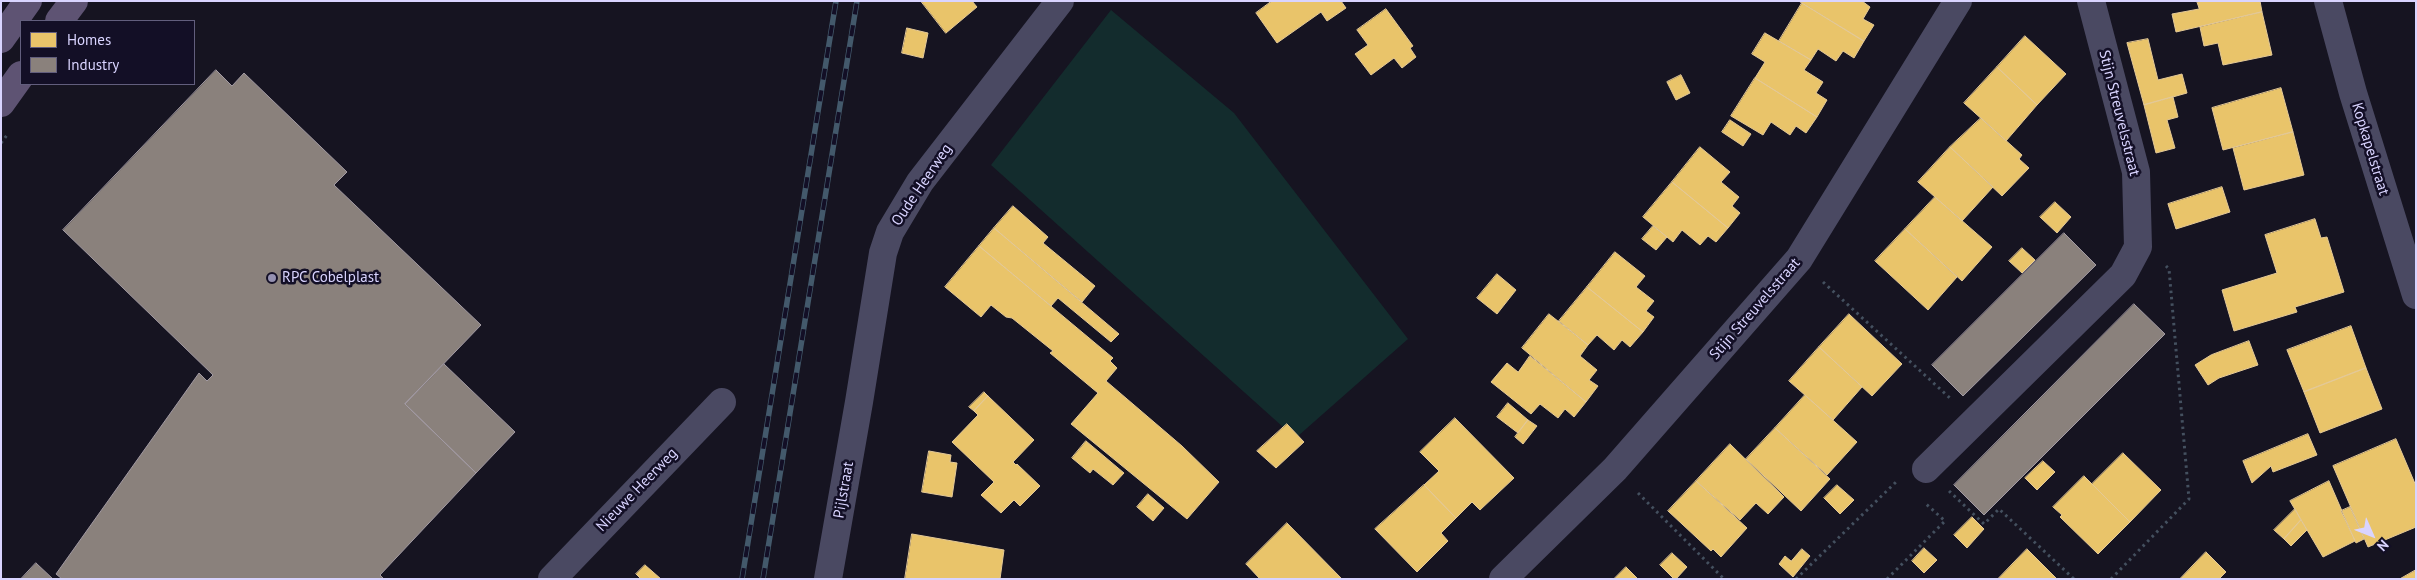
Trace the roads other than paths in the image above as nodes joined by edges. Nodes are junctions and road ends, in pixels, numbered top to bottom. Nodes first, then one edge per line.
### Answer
1 (28, 1) edge
2 (74, 1) edge
3 (1060, 1) edge
4 (1958, 1) edge
5 (2091, 1) edge
6 (2328, 1) edge
7 (60, 20) edge
8 (1, 39) edge
9 (20, 76) edge
10 (1, 103) edge
11 (2416, 295) edge
12 (722, 402) dead end
13 (860, 402) joint
14 (1926, 469) road end
15 (552, 579) edge
16 (828, 579) edge
17 (1504, 579) edge

1 - 8 main road
2 - 7 main road
3 - 13 street, Oude Heerweg
4 - 17 street, Stijn Streuvelsstraat
5 - 14 street, Stijn Streuvelsstraat
6 - 11 street, Kopkapelstraat
9 - 10 main road
12 - 15 street, Nieuwe Heerweg
13 - 16 street, Pijlstraat

